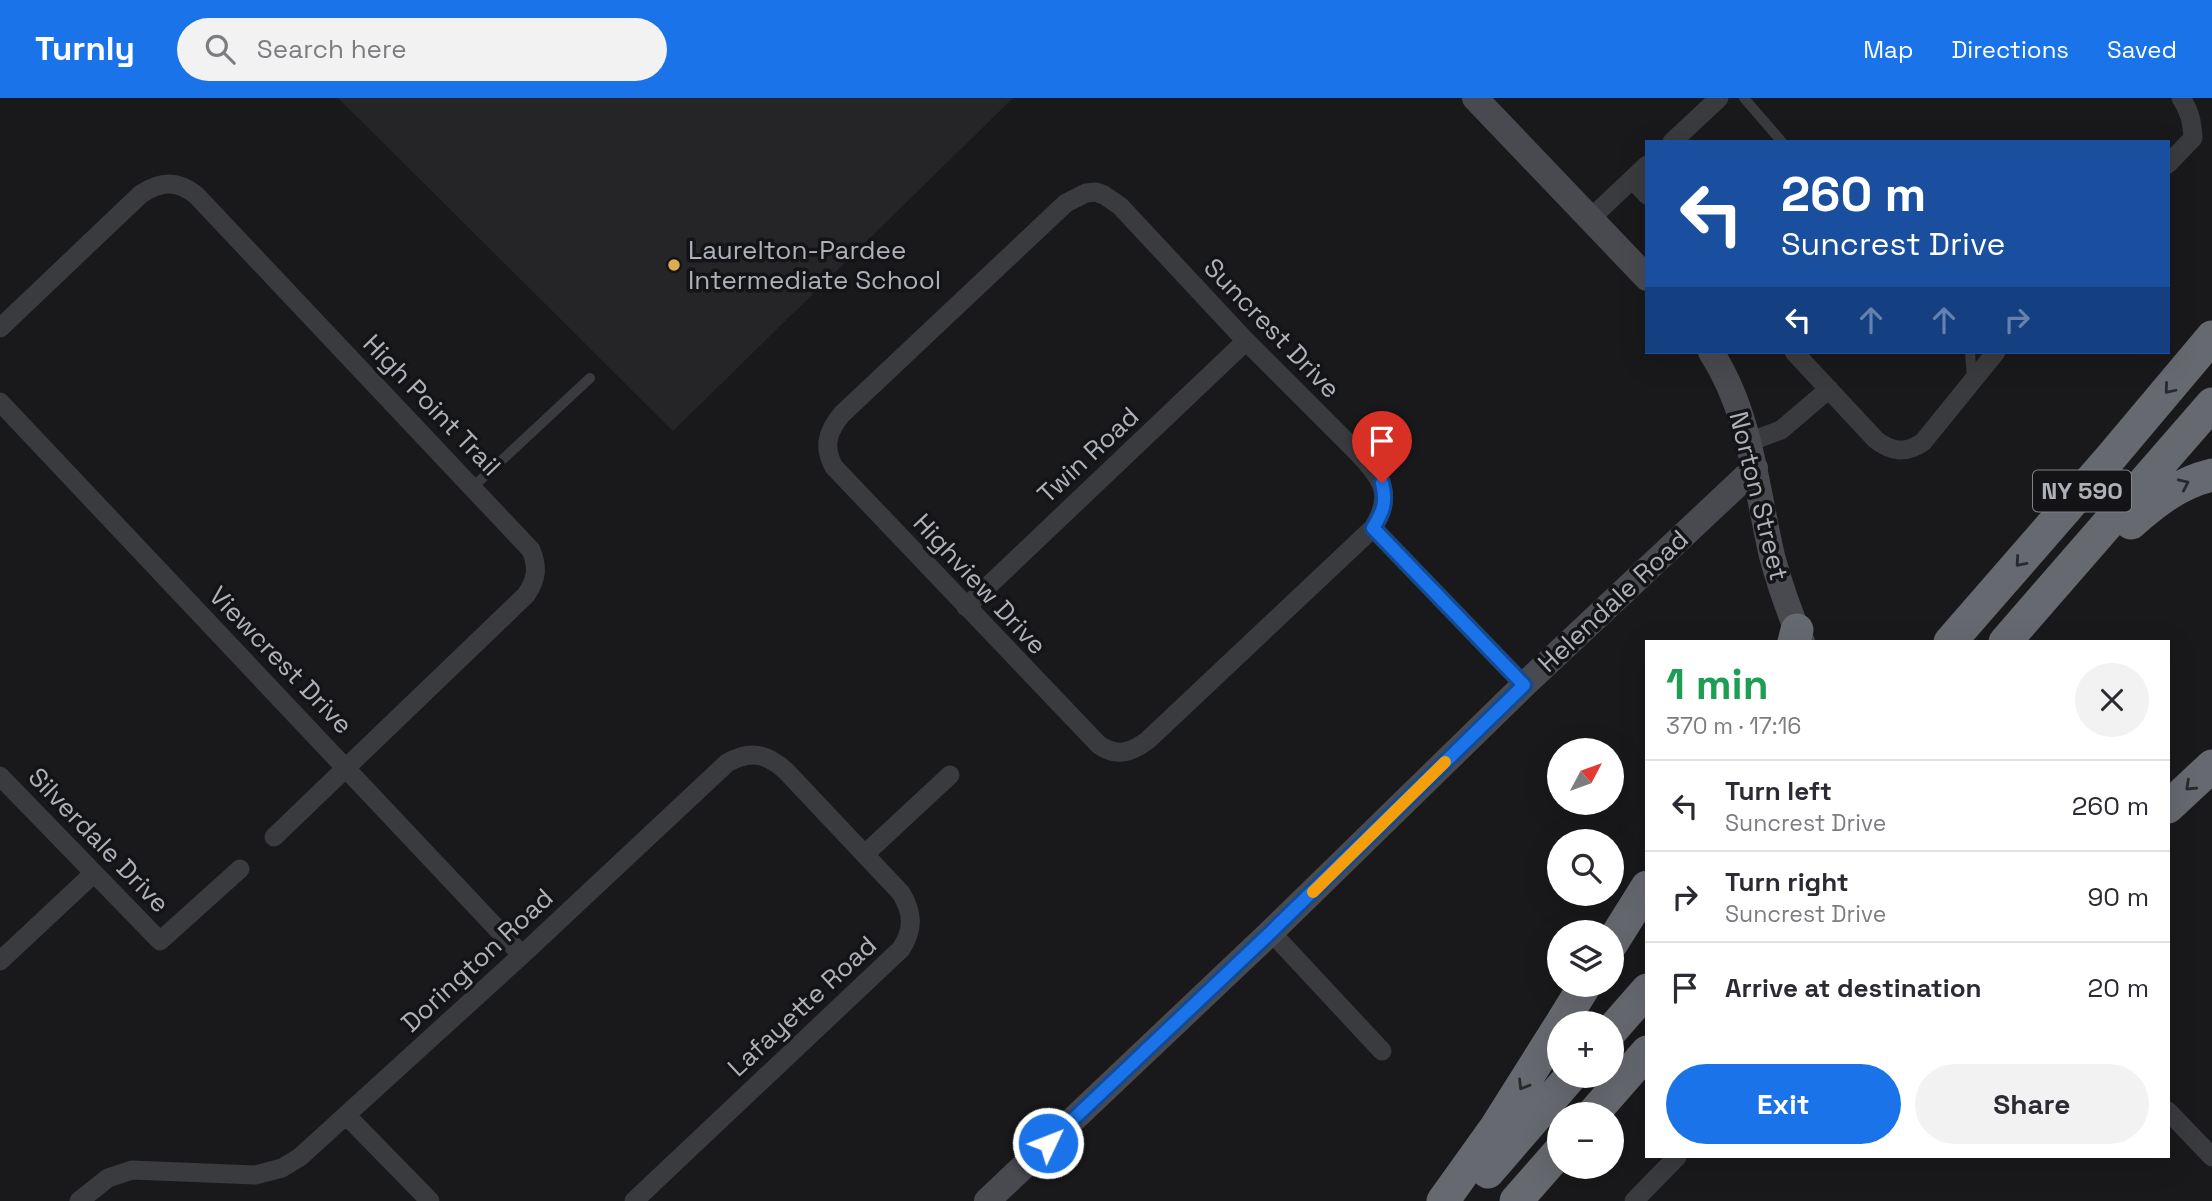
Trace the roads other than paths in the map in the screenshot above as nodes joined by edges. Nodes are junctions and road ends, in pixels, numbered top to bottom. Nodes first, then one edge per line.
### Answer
1 (1475, 98) edge
2 (1719, 98) edge
3 (1744, 98) edge
4 (2181, 98) edge
5 (1674, 140) edge
6 (1780, 140) edge
7 (2170, 162) edge
8 (1645, 168) edge
9 (1632, 179) junction
10 (1645, 193) edge
11 (1074, 197) joint
12 (1590, 219) junction
13 (1645, 276) edge
14 (0, 328) edge
15 (2212, 337) edge
16 (1246, 341) junction
17 (1712, 354) edge
18 (1796, 354) edge
19 (1970, 354) edge
20 (1994, 354) edge
21 (590, 378) dead end
22 (1972, 381) junction
23 (1829, 389) junction
24 (0, 402) edge
25 (2212, 404) edge
26 (1749, 442) junction
27 (1755, 468) junction
28 (2212, 475) edge
29 (473, 487) junction
30 (1373, 528) junction
31 (966, 607) junction
32 (1798, 638) edge
33 (1952, 640) edge
34 (2007, 640) edge
35 (2007, 640) edge
36 (1524, 685) junction
37 (346, 766) junction
38 (2212, 766) edge
39 (950, 775) dead end
40 (0, 776) edge
41 (2170, 805) edge
42 (274, 837) dead end
43 (865, 853) junction
44 (240, 869) dead end
45 (93, 874) junction
46 (1645, 890) edge
47 (1624, 924) edge
48 (1271, 932) junction
49 (522, 955) junction
50 (0, 961) edge
51 (1645, 992) edge
52 (1624, 1016) edge
53 (1547, 1046) edge
54 (1382, 1051) dead end
55 (1645, 1054) edge
56 (1561, 1088) edge
57 (1603, 1102) edge
58 (2170, 1113) edge
59 (347, 1116) junction
60 (2212, 1157) edge
61 (1676, 1158) edge
62 (1547, 1166) edge
63 (79, 1201) edge
64 (430, 1201) edge
65 (634, 1201) edge
66 (986, 1201) edge
67 (1443, 1201) edge
68 (1462, 1201) edge
69 (1516, 1201) edge
70 (1634, 1201) edge

1 - 12 street
2 - 5 street
3 - 6 lane
4 - 7 street
8 - 9 street
9 - 10 street
9 - 12 street
11 - 16 street, Suncrest Drive
11 - 31 street, Highview Drive
12 - 13 street
14 - 29 street, High Point Trail
15 -> 33 highway, NY 590
16 - 30 street, Suncrest Drive
16 - 31 street, Twin Road
17 - 26 street, Norton Street
18 - 23 street
19 - 22 lane
20 - 22 street
21 - 29 lane
22 - 23 street
23 - 26 street
24 - 37 street, Viewcrest Drive
25 - 34 highway, NY 590
26 - 27 street, Norton Street
27 - 32 street, Norton Street
27 - 36 street, Helendale Road
35 -> 28 highway
29 - 37 street, High Point Trail
30 - 31 street, Highview Drive
30 - 36 street
36 - 48 street, Helendale Road
37 - 42 street, High Point Trail
37 - 49 street, Viewcrest Drive
38 -> 41 highway
39 - 43 street
40 - 45 street, Silverdale Drive
43 - 49 street, Dorington Road
43 - 65 street, Lafayette Road
44 - 45 street, Silverdale Drive
45 - 50 street
46 - 47 highway
48 - 54 street
48 - 66 street, Helendale Road
49 - 59 street, Dorington Road
51 - 52 highway
53 -> 67 highway
55 - 57 highway
56 - 68 highway
58 - 60 street
59 - 63 street, Dorington Road
59 - 64 street
61 - 70 street
62 - 69 highway

